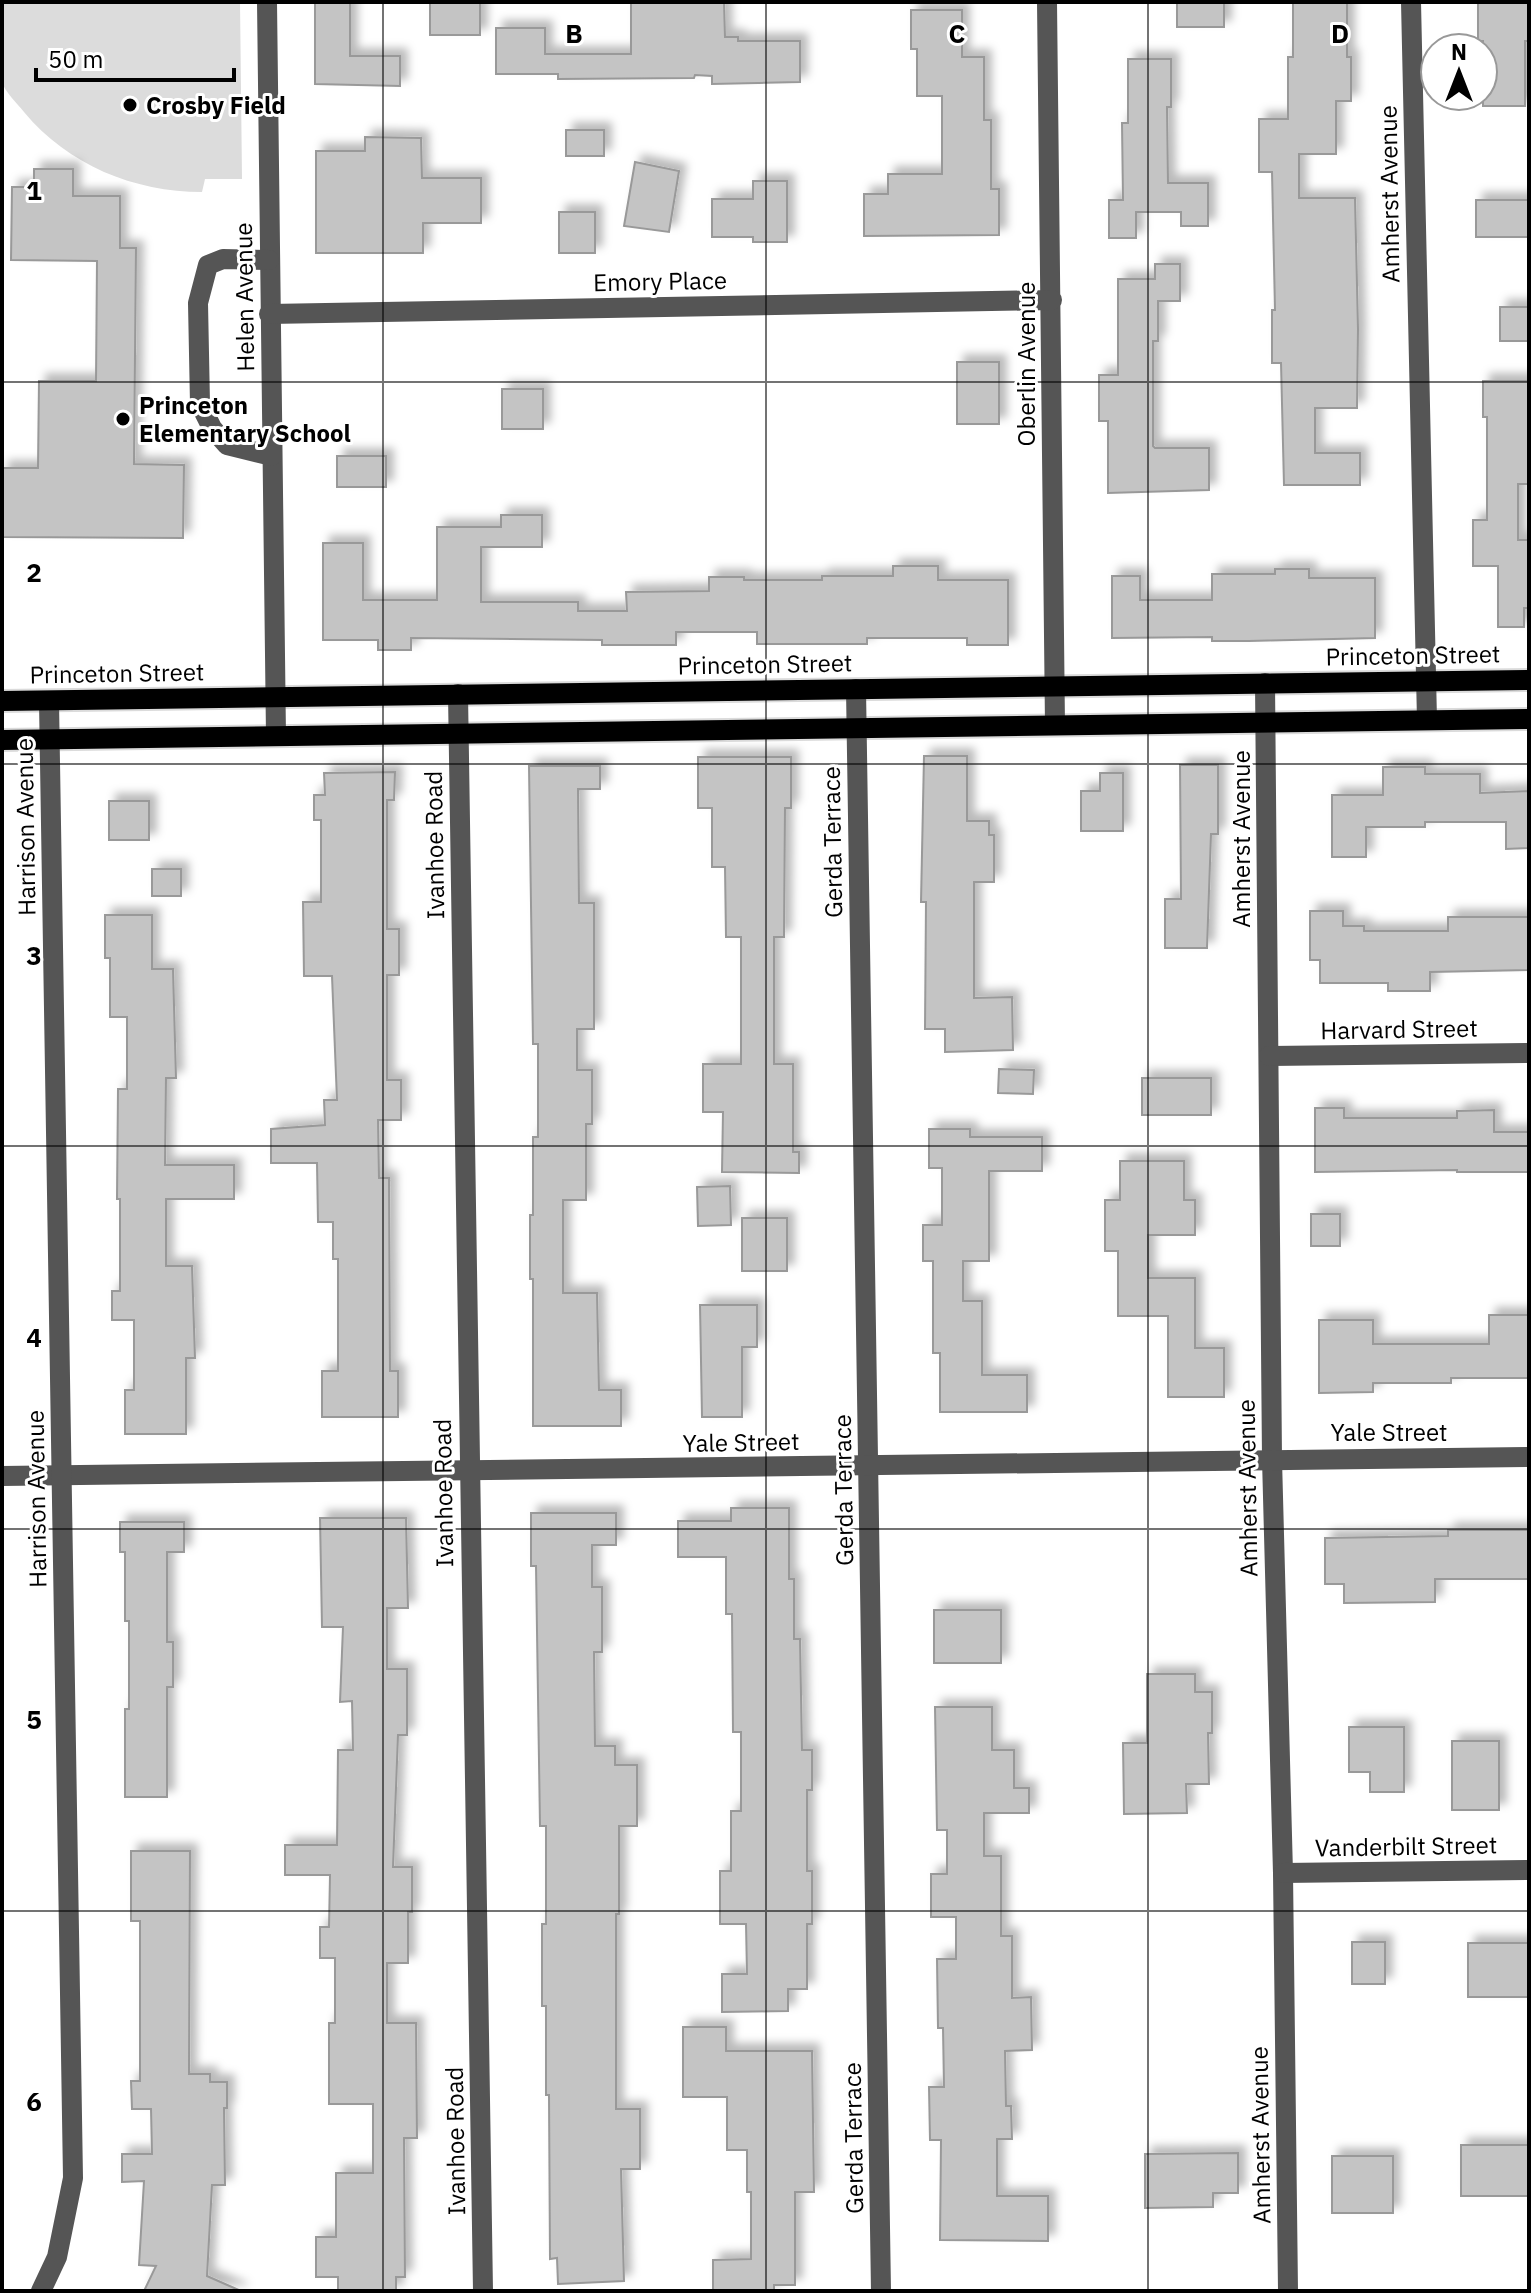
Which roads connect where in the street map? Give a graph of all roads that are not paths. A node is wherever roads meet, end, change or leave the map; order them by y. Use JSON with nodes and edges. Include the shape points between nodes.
{"nodes":[{"id":1,"x":267,"y":2,"type":"edge"},
{"id":2,"x":1047,"y":2,"type":"edge"},
{"id":3,"x":1411,"y":2,"type":"edge"},
{"id":4,"x":269,"y":260,"type":"junction"},
{"id":5,"x":1052,"y":300,"type":"junction"},
{"id":6,"x":269,"y":314,"type":"junction"},
{"id":7,"x":272,"y":456,"type":"junction"},
{"id":8,"x":1529,"y":680,"type":"edge"},
{"id":9,"x":1426,"y":681,"type":"junction"},
{"id":10,"x":1265,"y":683,"type":"junction"},
{"id":11,"x":1055,"y":686,"type":"junction"},
{"id":12,"x":856,"y":689,"type":"junction"},
{"id":13,"x":458,"y":694,"type":"junction"},
{"id":14,"x":276,"y":697,"type":"junction"},
{"id":15,"x":2,"y":701,"type":"edge"},
{"id":16,"x":49,"y":701,"type":"junction"},
{"id":17,"x":1529,"y":719,"type":"edge"},
{"id":18,"x":1427,"y":720,"type":"junction"},
{"id":19,"x":1266,"y":722,"type":"junction"},
{"id":20,"x":1055,"y":725,"type":"junction"},
{"id":21,"x":856,"y":728,"type":"junction"},
{"id":22,"x":458,"y":733,"type":"junction"},
{"id":23,"x":276,"y":736,"type":"junction"},
{"id":24,"x":50,"y":739,"type":"junction"},
{"id":25,"x":2,"y":740,"type":"edge"},
{"id":26,"x":1529,"y":1053,"type":"edge"},
{"id":27,"x":1269,"y":1056,"type":"junction"},
{"id":28,"x":1529,"y":1457,"type":"edge"},
{"id":29,"x":1272,"y":1459,"type":"junction"},
{"id":30,"x":869,"y":1467,"type":"junction"},
{"id":31,"x":469,"y":1471,"type":"junction"},
{"id":32,"x":62,"y":1475,"type":"junction"},
{"id":33,"x":2,"y":1476,"type":"edge"},
{"id":34,"x":1529,"y":1870,"type":"edge"},
{"id":35,"x":1283,"y":1873,"type":"junction"},
{"id":36,"x":41,"y":2291,"type":"edge"},
{"id":37,"x":483,"y":2291,"type":"edge"},
{"id":38,"x":881,"y":2291,"type":"edge"},
{"id":39,"x":1288,"y":2291,"type":"edge"}],
"edges":[{"from":1,"to":4,"type":"street","name":"Helen Avenue"},
{"from":2,"to":5,"type":"street","name":"Oberlin Avenue"},
{"from":3,"to":9,"type":"street","name":"Amherst Avenue"},
{"from":4,"to":6,"type":"street","name":"Helen Avenue"},
{"from":4,"to":7,"type":"street","via":[[223,259],[208,265],[200,287],[200,404],[227,445]]},
{"from":5,"to":6,"type":"street","name":"Emory Place"},
{"from":5,"to":11,"type":"street","name":"Oberlin Avenue"},
{"from":6,"to":7,"type":"street","name":"Helen Avenue"},
{"from":7,"to":14,"type":"street","name":"Helen Avenue"},
{"from":8,"to":9,"type":"main road","name":"Princeton Street"},
{"from":9,"to":10,"type":"main road","name":"Princeton Street"},
{"from":9,"to":18,"type":"street","name":"Amherst Avenue"},
{"from":10,"to":11,"type":"main road","name":"Princeton Street"},
{"from":10,"to":19,"type":"street","name":"Amherst Avenue"},
{"from":11,"to":12,"type":"main road","name":"Princeton Street"},
{"from":11,"to":20,"type":"street","name":"Oberlin Avenue"},
{"from":12,"to":13,"type":"main road","name":"Princeton Street"},
{"from":12,"to":21,"type":"street","name":"Gerda Terrace"},
{"from":13,"to":14,"type":"main road","name":"Princeton Street"},
{"from":13,"to":22,"type":"street","name":"Ivanhoe Road"},
{"from":14,"to":16,"type":"main road","name":"Princeton Street"},
{"from":14,"to":23,"type":"street","name":"Helen Avenue"},
{"from":15,"to":16,"type":"main road","name":"Princeton Street"},
{"from":16,"to":24,"type":"street","name":"Harrison Avenue"},
{"from":17,"to":18,"type":"main road"},
{"from":18,"to":19,"type":"main road"},
{"from":19,"to":20,"type":"main road"},
{"from":19,"to":27,"type":"street","name":"Amherst Avenue"},
{"from":20,"to":21,"type":"main road"},
{"from":21,"to":22,"type":"main road"},
{"from":21,"to":30,"type":"street","name":"Gerda Terrace"},
{"from":22,"to":23,"type":"main road"},
{"from":22,"to":31,"type":"street","name":"Ivanhoe Road"},
{"from":23,"to":24,"type":"main road"},
{"from":24,"to":25,"type":"main road"},
{"from":24,"to":32,"type":"street","name":"Harrison Avenue"},
{"from":26,"to":27,"type":"street","name":"Harvard Street"},
{"from":27,"to":29,"type":"street","name":"Amherst Avenue"},
{"from":28,"to":29,"type":"street","name":"Yale Street"},
{"from":29,"to":30,"type":"street","name":"Yale Street"},
{"from":29,"to":35,"type":"street","name":"Amherst Avenue"},
{"from":30,"to":31,"type":"street","name":"Yale Street"},
{"from":30,"to":38,"type":"street","name":"Gerda Terrace"},
{"from":31,"to":32,"type":"street","name":"Yale Street"},
{"from":31,"to":37,"type":"street","name":"Ivanhoe Road"},
{"from":32,"to":33,"type":"street","name":"Yale Street"},
{"from":32,"to":36,"type":"street","name":"Harrison Avenue","via":[[73,2178],[57,2257]]},
{"from":34,"to":35,"type":"street","name":"Vanderbilt Street"},
{"from":35,"to":39,"type":"street","name":"Amherst Avenue"}]}
